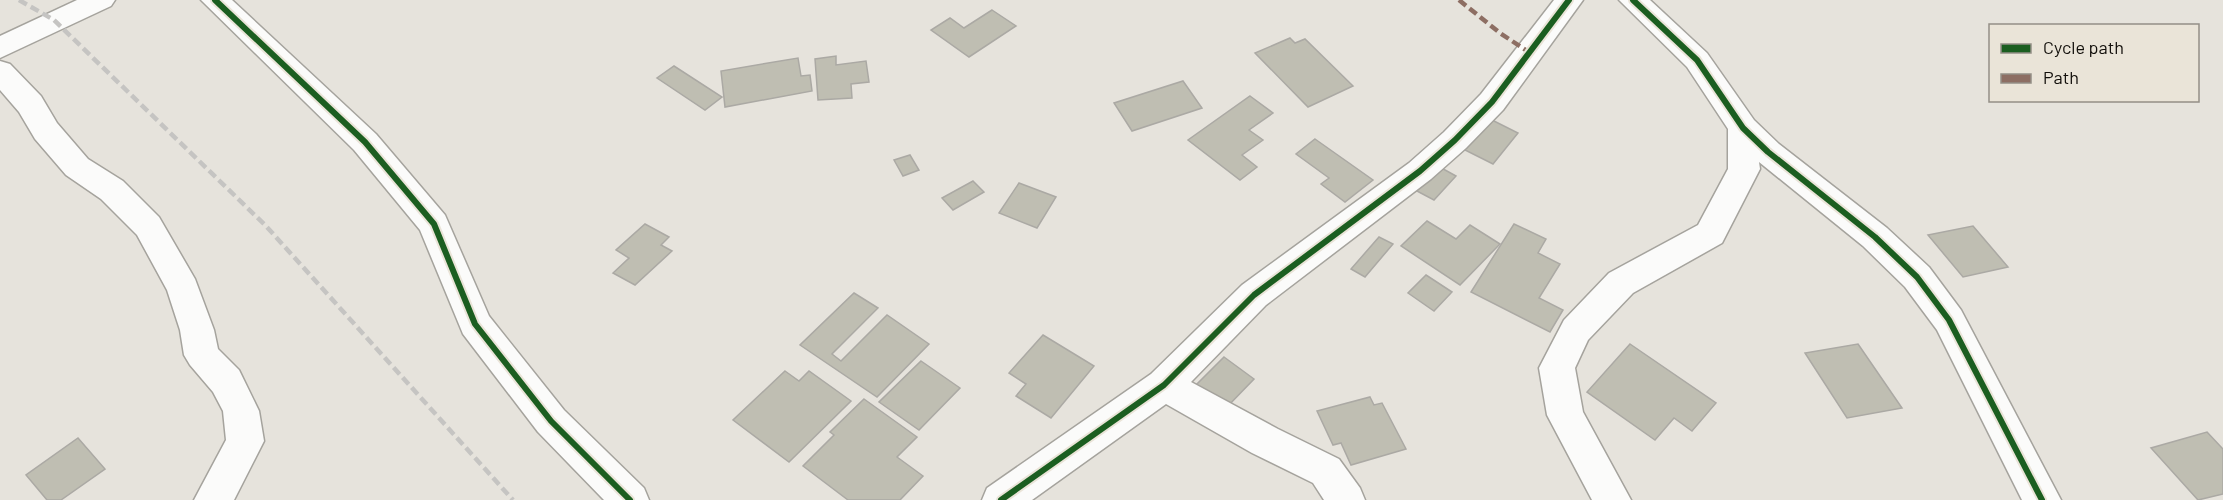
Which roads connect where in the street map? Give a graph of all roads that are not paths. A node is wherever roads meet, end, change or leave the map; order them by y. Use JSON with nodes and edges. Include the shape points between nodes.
{"nodes":[{"id":1,"x":101,"y":0,"type":"edge"},
{"id":2,"x":215,"y":0,"type":"edge"},
{"id":3,"x":1569,"y":0,"type":"edge"},
{"id":4,"x":1632,"y":0,"type":"edge"},
{"id":5,"x":2,"y":57,"type":"edge"},
{"id":6,"x":1743,"y":128,"type":"junction"},
{"id":7,"x":1164,"y":385,"type":"junction"},
{"id":8,"x":213,"y":500,"type":"edge"},
{"id":9,"x":630,"y":500,"type":"edge"},
{"id":10,"x":1001,"y":500,"type":"edge"},
{"id":11,"x":1346,"y":500,"type":"edge"},
{"id":12,"x":1612,"y":500,"type":"edge"},
{"id":13,"x":2042,"y":500,"type":"edge"}],
"edges":[{"from":1,"to":5,"type":"street"},
{"from":2,"to":9,"type":"street","via":[[366,142],[434,224],[475,324],[551,421]]},
{"from":3,"to":7,"type":"street","via":[[1492,102],[1455,140],[1420,171],[1254,295]]},
{"from":4,"to":6,"type":"street","via":[[1697,60]]},
{"from":5,"to":8,"type":"street","via":[[46,131],[77,167],[112,190],[147,226],[183,289],[202,355],[226,381],[241,411],[245,441]]},
{"from":6,"to":12,"type":"street","via":[[1744,169],[1710,234],[1621,283],[1576,330],[1557,368],[1564,415]]},
{"from":6,"to":13,"type":"street","via":[[1875,237],[1917,277],[1949,320]]},
{"from":7,"to":10,"type":"street"},
{"from":7,"to":11,"type":"street","via":[[1326,471]]}]}
